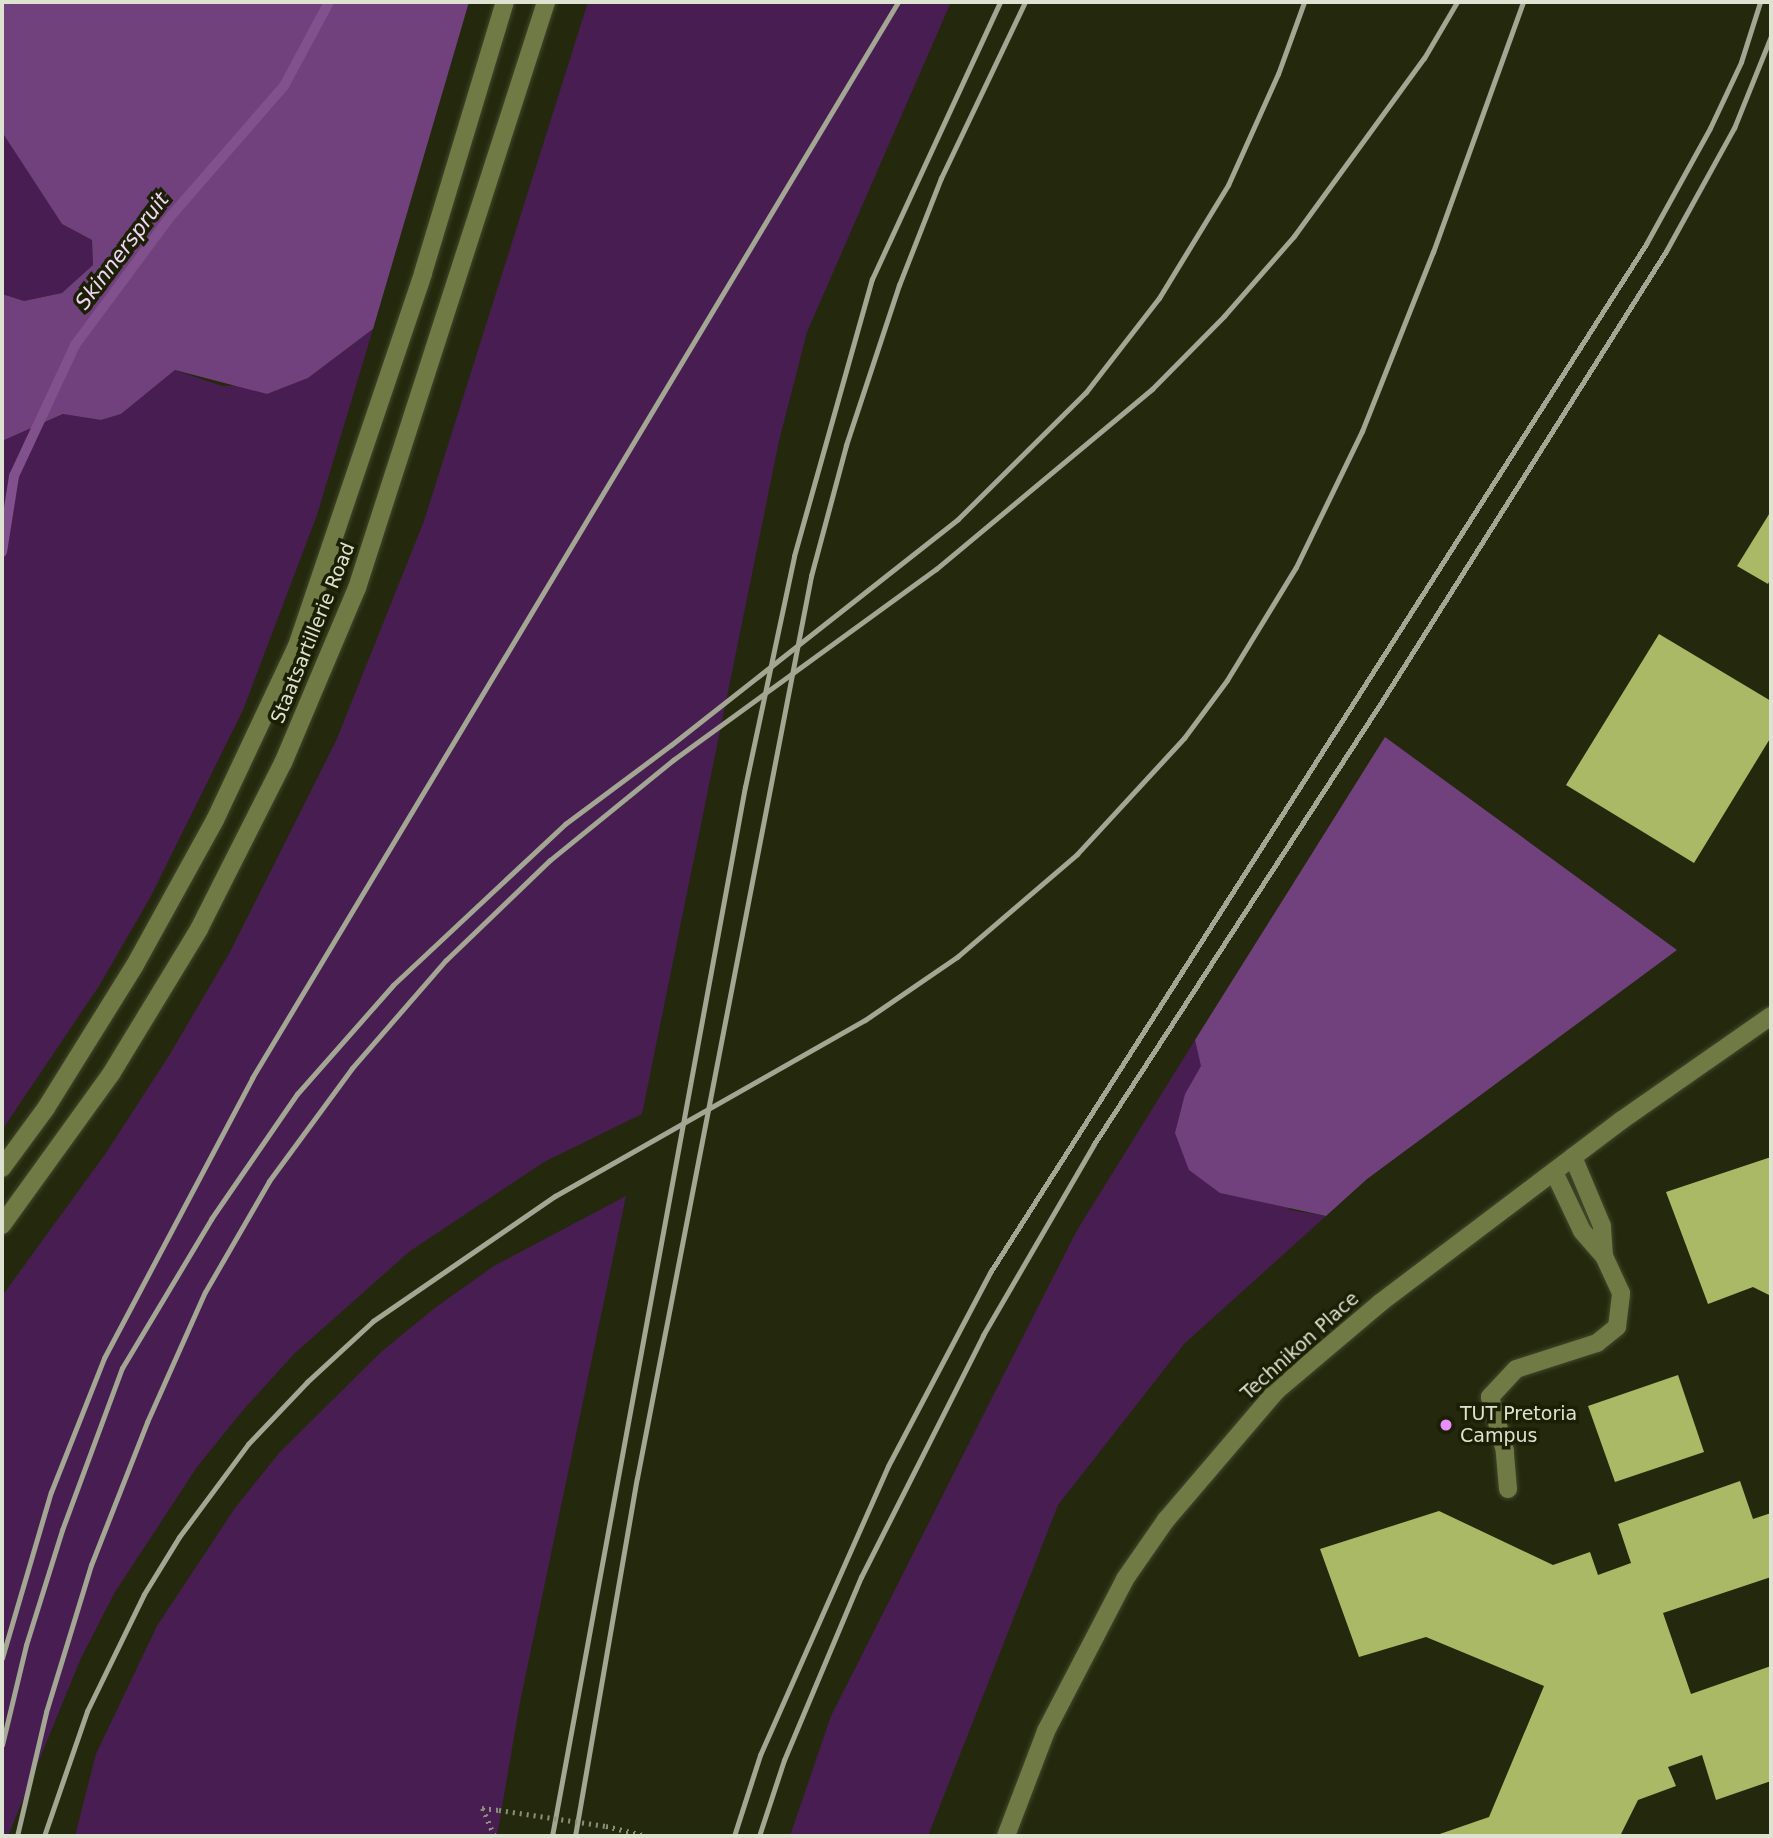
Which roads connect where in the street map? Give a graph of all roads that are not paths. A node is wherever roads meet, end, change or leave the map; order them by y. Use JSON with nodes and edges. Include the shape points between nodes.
{"nodes":[{"id":1,"x":505,"y":2,"type":"edge"},
{"id":2,"x":546,"y":2,"type":"edge"},
{"id":3,"x":1771,"y":1016,"type":"edge"},
{"id":4,"x":1573,"y":1157,"type":"junction"},
{"id":5,"x":2,"y":1168,"type":"edge"},
{"id":6,"x":1554,"y":1172,"type":"junction"},
{"id":7,"x":2,"y":1225,"type":"edge"},
{"id":8,"x":1604,"y":1256,"type":"junction"},
{"id":9,"x":1508,"y":1489,"type":"dead end"},
{"id":10,"x":1006,"y":1836,"type":"edge"}],
"edges":[{"from":1,"to":5,"type":"street","name":"Staatsartillerie Road","via":[[423,273],[297,646],[215,820],[135,965],[46,1108]]},
{"from":2,"to":7,"type":"street","name":"Staatsartillerie Road","via":[[357,588],[283,763],[199,929],[124,1052]]},
{"from":3,"to":4,"type":"street","name":"Technikon Place"},
{"from":4,"to":6,"type":"street","name":"Technikon Place"},
{"from":4,"to":8,"type":"street","via":[[1602,1226]]},
{"from":6,"to":8,"type":"street","via":[[1582,1231]]},
{"from":6,"to":10,"type":"street","name":"Technikon Place","via":[[1380,1303],[1276,1391],[1222,1451],[1166,1520],[1092,1637],[1046,1731]]},
{"from":8,"to":9,"type":"street","via":[[1621,1293],[1617,1326],[1598,1343],[1517,1369],[1490,1397],[1505,1451]]}]}
